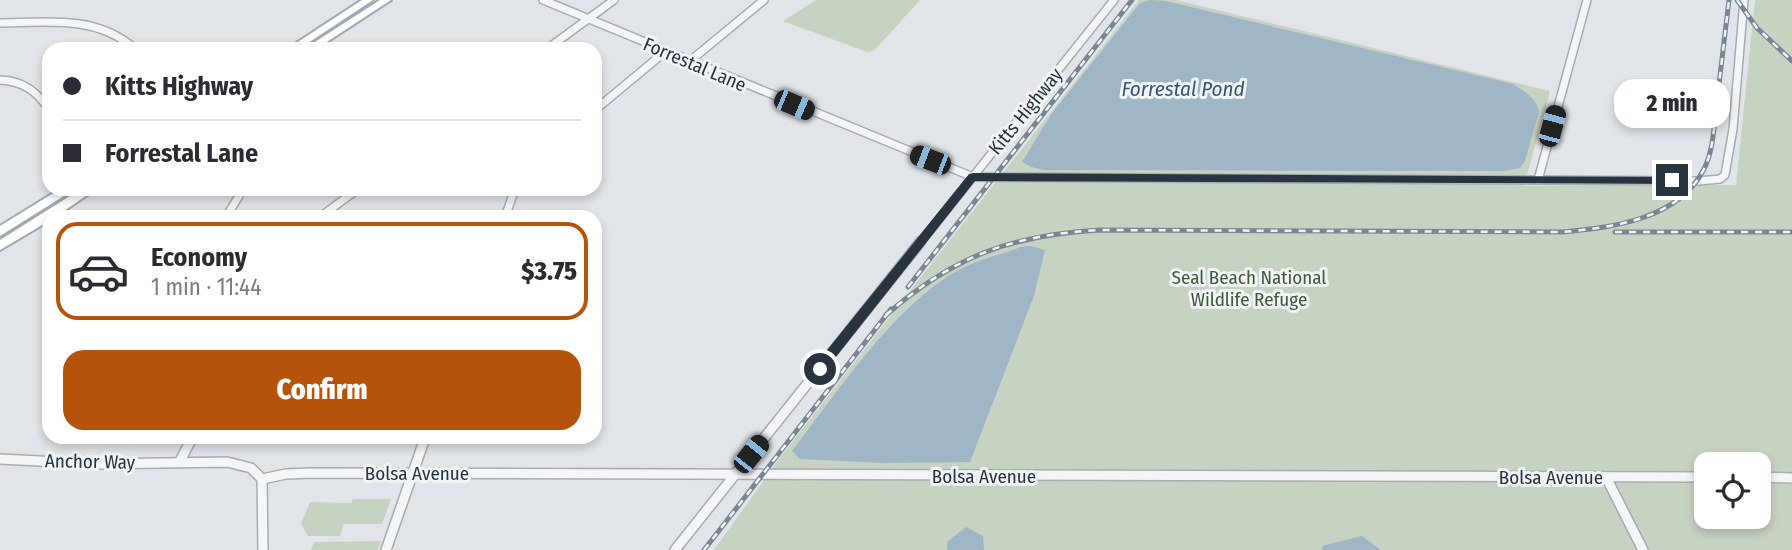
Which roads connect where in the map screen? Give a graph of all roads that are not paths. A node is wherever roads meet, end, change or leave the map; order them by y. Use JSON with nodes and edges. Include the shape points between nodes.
{"nodes":[{"id":1,"x":368,"y":0,"type":"edge"},
{"id":2,"x":386,"y":0,"type":"edge"},
{"id":3,"x":543,"y":0,"type":"edge"},
{"id":4,"x":614,"y":0,"type":"edge"},
{"id":5,"x":764,"y":0,"type":"edge"},
{"id":6,"x":1114,"y":0,"type":"edge"},
{"id":7,"x":1587,"y":0,"type":"edge"},
{"id":8,"x":1744,"y":0,"type":"edge"},
{"id":9,"x":587,"y":19,"type":"junction"},
{"id":10,"x":0,"y":23,"type":"edge"},
{"id":11,"x":129,"y":42,"type":"edge"},
{"id":12,"x":303,"y":42,"type":"edge"},
{"id":13,"x":320,"y":42,"type":"edge"},
{"id":14,"x":556,"y":42,"type":"edge"},
{"id":15,"x":666,"y":51,"type":"junction"},
{"id":16,"x":690,"y":61,"type":"junction"},
{"id":17,"x":0,"y":80,"type":"edge"},
{"id":18,"x":42,"y":101,"type":"edge"},
{"id":19,"x":602,"y":104,"type":"edge"},
{"id":20,"x":973,"y":177,"type":"junction"},
{"id":21,"x":1538,"y":180,"type":"junction"},
{"id":22,"x":58,"y":196,"type":"edge"},
{"id":23,"x":79,"y":196,"type":"edge"},
{"id":24,"x":239,"y":196,"type":"dead end"},
{"id":25,"x":348,"y":196,"type":"edge"},
{"id":26,"x":57,"y":210,"type":"edge"},
{"id":27,"x":230,"y":210,"type":"edge"},
{"id":28,"x":330,"y":210,"type":"edge"},
{"id":29,"x":42,"y":219,"type":"edge"},
{"id":30,"x":0,"y":232,"type":"edge"},
{"id":31,"x":0,"y":246,"type":"edge"},
{"id":32,"x":189,"y":444,"type":"edge"},
{"id":33,"x":423,"y":444,"type":"edge"},
{"id":34,"x":0,"y":459,"type":"edge"},
{"id":35,"x":180,"y":461,"type":"junction"},
{"id":36,"x":412,"y":473,"type":"junction"},
{"id":37,"x":734,"y":475,"type":"junction"},
{"id":38,"x":1606,"y":477,"type":"junction"},
{"id":39,"x":1694,"y":477,"type":"edge"},
{"id":40,"x":1771,"y":477,"type":"edge"},
{"id":41,"x":1792,"y":478,"type":"edge"},
{"id":42,"x":261,"y":479,"type":"junction"},
{"id":43,"x":263,"y":550,"type":"edge"},
{"id":44,"x":386,"y":550,"type":"edge"},
{"id":45,"x":675,"y":550,"type":"edge"},
{"id":46,"x":1643,"y":550,"type":"edge"}],
"edges":[{"from":1,"to":12,"type":"main road"},
{"from":2,"to":13,"type":"main road"},
{"from":3,"to":9,"type":"street","name":"Forrestal Lane"},
{"from":4,"to":9,"type":"street"},
{"from":5,"to":16,"type":"street"},
{"from":6,"to":20,"type":"street","name":"Kitts Highway"},
{"from":7,"to":21,"type":"street"},
{"from":8,"to":21,"type":"street","name":"Forrestal Lane","via":[[1725,176]]},
{"from":9,"to":14,"type":"street"},
{"from":9,"to":15,"type":"street","name":"Forrestal Lane"},
{"from":10,"to":11,"type":"street","via":[[85,25],[111,31]]},
{"from":15,"to":16,"type":"street","name":"Forrestal Lane"},
{"from":15,"to":19,"type":"street"},
{"from":16,"to":20,"type":"street","name":"Forrestal Lane"},
{"from":17,"to":18,"type":"street","via":[[30,86]]},
{"from":20,"to":21,"type":"street","name":"Forrestal Lane"},
{"from":20,"to":37,"type":"street","name":"Kitts Highway"},
{"from":22,"to":30,"type":"main road"},
{"from":23,"to":26,"type":"main road"},
{"from":24,"to":27,"type":"street"},
{"from":25,"to":28,"type":"street"},
{"from":29,"to":31,"type":"main road"},
{"from":32,"to":35,"type":"street"},
{"from":33,"to":36,"type":"street"},
{"from":34,"to":35,"type":"street","name":"Anchor Way","via":[[98,464]]},
{"from":35,"to":42,"type":"street","name":"Anchor Way","via":[[227,462],[251,468]]},
{"from":36,"to":37,"type":"street","name":"Bolsa Avenue"},
{"from":36,"to":42,"type":"street","name":"Bolsa Avenue","via":[[286,474]]},
{"from":36,"to":44,"type":"street"},
{"from":37,"to":38,"type":"street","name":"Bolsa Avenue"},
{"from":37,"to":45,"type":"street","name":"Kitts Highway"},
{"from":38,"to":39,"type":"street","name":"Bolsa Avenue"},
{"from":38,"to":46,"type":"street"},
{"from":40,"to":41,"type":"street"},
{"from":42,"to":43,"type":"street"}]}
